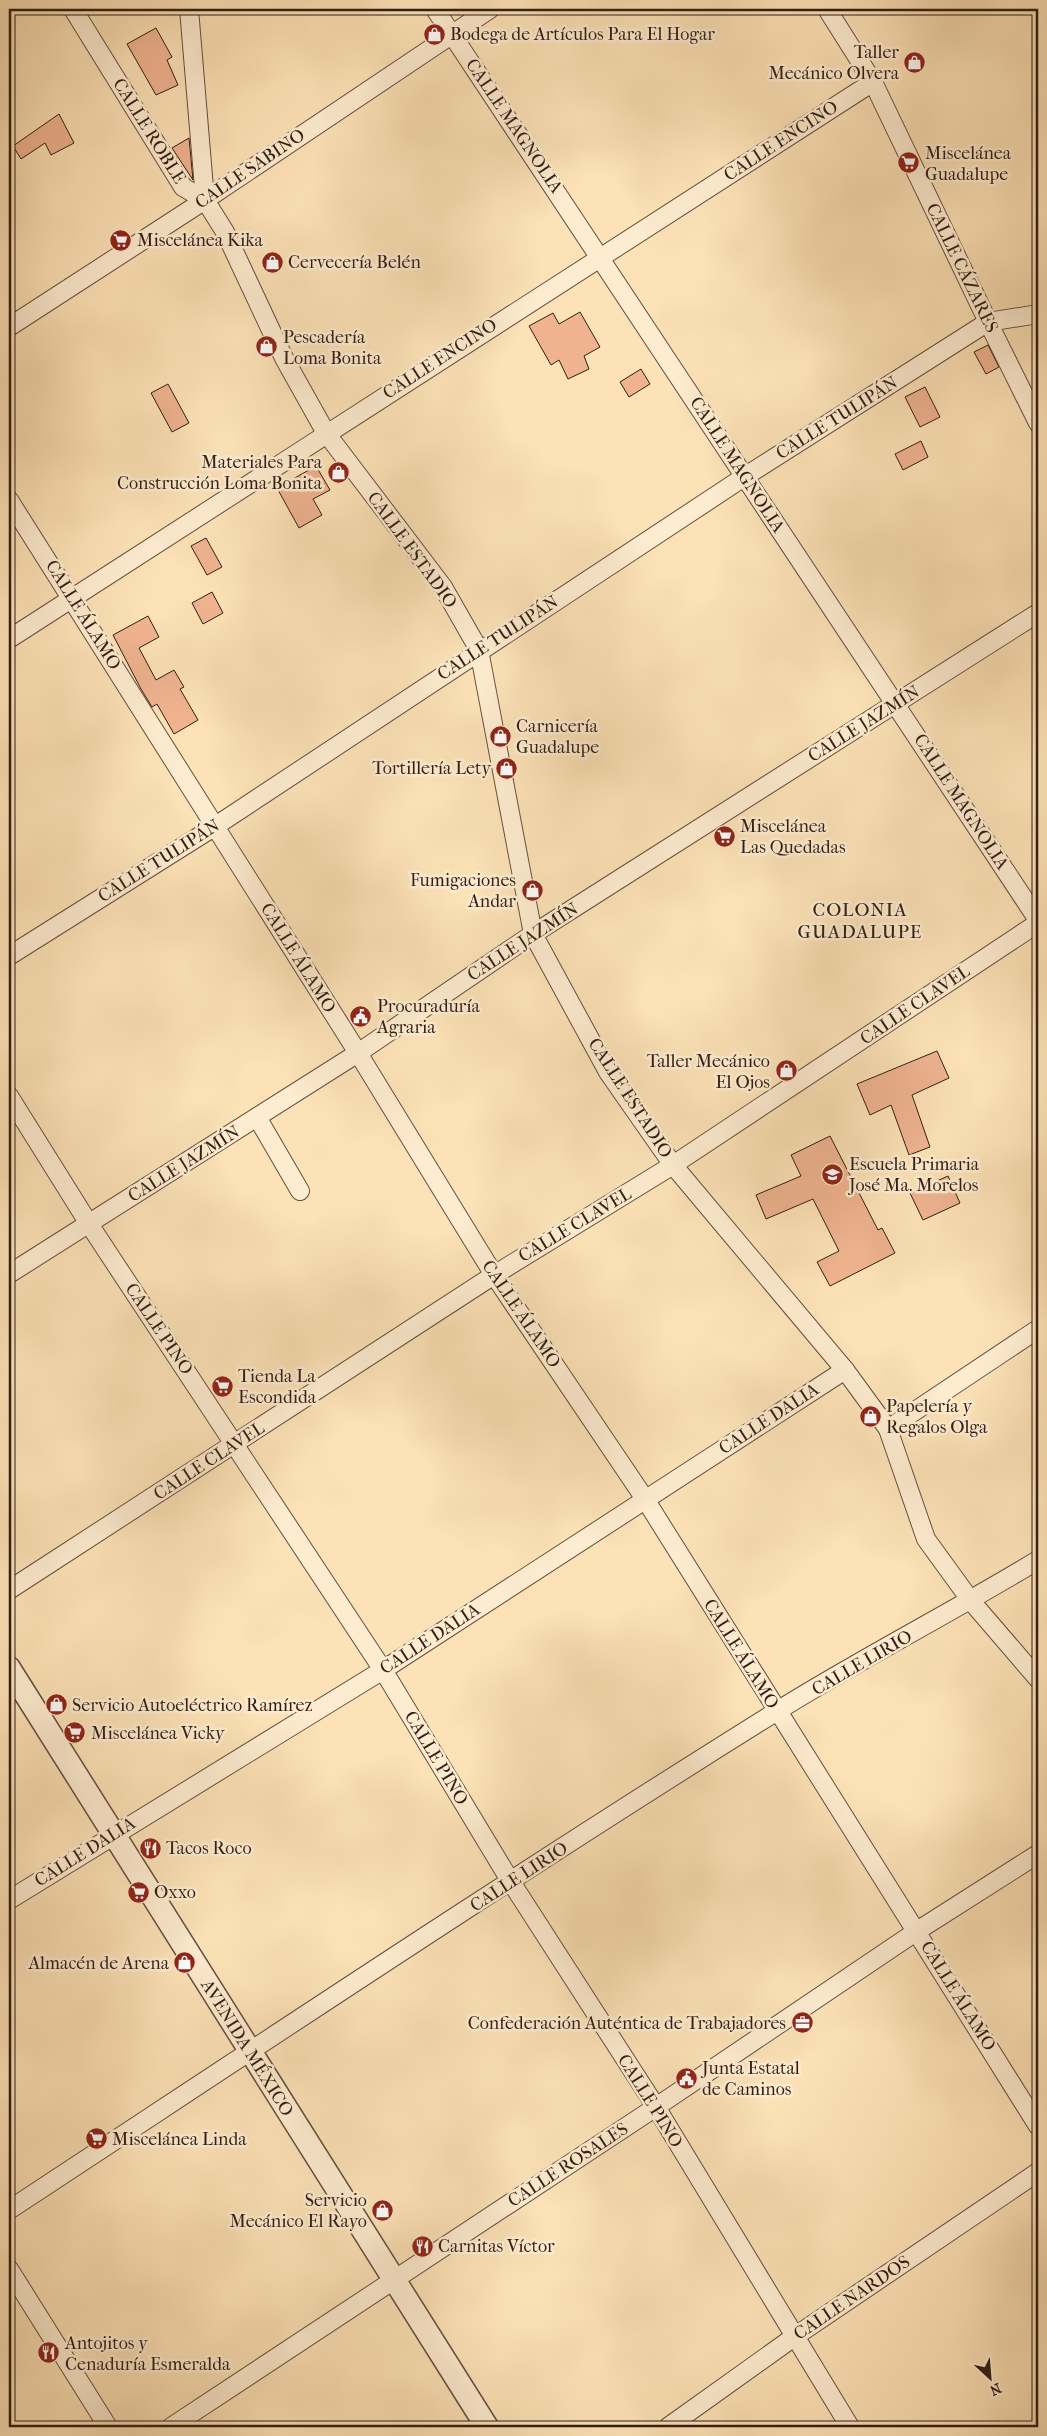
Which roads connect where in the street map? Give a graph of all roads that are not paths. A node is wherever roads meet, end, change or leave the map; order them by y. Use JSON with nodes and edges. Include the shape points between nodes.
{"nodes":[{"id":1,"x":73,"y":9,"type":"edge"},
{"id":2,"x":189,"y":9,"type":"edge"},
{"id":3,"x":435,"y":9,"type":"edge"},
{"id":4,"x":490,"y":9,"type":"edge"},
{"id":5,"x":827,"y":9,"type":"edge"},
{"id":6,"x":452,"y":33,"type":"junction"},
{"id":7,"x":873,"y":82,"type":"junction"},
{"id":8,"x":205,"y":200,"type":"junction"},
{"id":9,"x":601,"y":256,"type":"junction"},
{"id":10,"x":1038,"y":314,"type":"edge"},
{"id":11,"x":988,"y":322,"type":"junction"},
{"id":12,"x":9,"y":327,"type":"edge"},
{"id":13,"x":1038,"y":423,"type":"edge"},
{"id":14,"x":326,"y":433,"type":"junction"},
{"id":15,"x":744,"y":477,"type":"junction"},
{"id":16,"x":9,"y":500,"type":"edge"},
{"id":17,"x":72,"y":598,"type":"junction"},
{"id":18,"x":1038,"y":613,"type":"edge"},
{"id":19,"x":9,"y":639,"type":"edge"},
{"id":20,"x":479,"y":650,"type":"junction"},
{"id":21,"x":896,"y":704,"type":"junction"},
{"id":22,"x":214,"y":827,"type":"junction"},
{"id":23,"x":1038,"y":922,"type":"edge"},
{"id":24,"x":533,"y":934,"type":"junction"},
{"id":25,"x":9,"y":956,"type":"edge"},
{"id":26,"x":358,"y":1053,"type":"junction"},
{"id":27,"x":9,"y":1096,"type":"edge"},
{"id":28,"x":257,"y":1117,"type":"junction"},
{"id":29,"x":673,"y":1165,"type":"junction"},
{"id":30,"x":300,"y":1191,"type":"dead end"},
{"id":31,"x":89,"y":1224,"type":"junction"},
{"id":32,"x":9,"y":1274,"type":"edge"},
{"id":33,"x":494,"y":1275,"type":"junction"},
{"id":34,"x":1038,"y":1329,"type":"edge"},
{"id":35,"x":844,"y":1370,"type":"junction"},
{"id":36,"x":888,"y":1429,"type":"junction"},
{"id":37,"x":236,"y":1444,"type":"junction"},
{"id":38,"x":645,"y":1500,"type":"junction"},
{"id":39,"x":1038,"y":1560,"type":"edge"},
{"id":40,"x":9,"y":1590,"type":"edge"},
{"id":41,"x":971,"y":1601,"type":"junction"},
{"id":42,"x":9,"y":1668,"type":"edge"},
{"id":43,"x":383,"y":1670,"type":"junction"},
{"id":44,"x":1038,"y":1678,"type":"edge"},
{"id":45,"x":776,"y":1712,"type":"junction"},
{"id":46,"x":113,"y":1835,"type":"junction"},
{"id":47,"x":1038,"y":1854,"type":"edge"},
{"id":48,"x":511,"y":1882,"type":"junction"},
{"id":49,"x":9,"y":1900,"type":"edge"},
{"id":50,"x":917,"y":1931,"type":"junction"},
{"id":51,"x":249,"y":2052,"type":"junction"},
{"id":52,"x":656,"y":2107,"type":"junction"},
{"id":53,"x":1038,"y":2126,"type":"edge"},
{"id":54,"x":1038,"y":2172,"type":"edge"},
{"id":55,"x":9,"y":2210,"type":"edge"},
{"id":56,"x":9,"y":2269,"type":"edge"},
{"id":57,"x":394,"y":2280,"type":"junction"},
{"id":58,"x":794,"y":2337,"type":"junction"},
{"id":59,"x":108,"y":2427,"type":"edge"},
{"id":60,"x":172,"y":2427,"type":"edge"},
{"id":61,"x":487,"y":2427,"type":"edge"},
{"id":62,"x":668,"y":2427,"type":"edge"},
{"id":63,"x":850,"y":2427,"type":"edge"}],
"edges":[{"from":1,"to":8,"type":"street","name":"CALLE ROBLE","via":[[183,187]]},
{"from":2,"to":8,"type":"street"},
{"from":3,"to":6,"type":"street","name":"CALLE MAGNOLIA"},
{"from":4,"to":6,"type":"street","name":"CALLE SABINO"},
{"from":5,"to":7,"type":"street","name":"CALLE CÁZARES"},
{"from":6,"to":8,"type":"street","name":"CALLE SABINO"},
{"from":6,"to":9,"type":"street","name":"CALLE MAGNOLIA"},
{"from":7,"to":9,"type":"street","name":"CALLE ENCINO"},
{"from":7,"to":11,"type":"street","name":"CALLE CÁZARES"},
{"from":8,"to":12,"type":"street","name":"CALLE SABINO"},
{"from":8,"to":14,"type":"street","name":"CALLE ROBLE","via":[[225,232],[284,358]]},
{"from":9,"to":14,"type":"street","name":"CALLE ENCINO"},
{"from":9,"to":15,"type":"street","name":"CALLE MAGNOLIA"},
{"from":10,"to":11,"type":"street"},
{"from":11,"to":13,"type":"street","name":"CALLE CÁZARES"},
{"from":11,"to":15,"type":"street","name":"CALLE TULIPÁN"},
{"from":14,"to":17,"type":"street","name":"CALLE ENCINO"},
{"from":14,"to":20,"type":"street","name":"CALLE ESTADIO","via":[[443,587]]},
{"from":15,"to":20,"type":"street","name":"CALLE TULIPÁN"},
{"from":15,"to":21,"type":"street","name":"CALLE MAGNOLIA"},
{"from":16,"to":17,"type":"street","name":"CALLE ÁLAMO"},
{"from":17,"to":19,"type":"street","name":"CALLE ENCINO"},
{"from":17,"to":22,"type":"street","name":"CALLE ÁLAMO"},
{"from":18,"to":21,"type":"street","name":"CALLE JAZMÍN"},
{"from":20,"to":22,"type":"street","name":"CALLE TULIPÁN"},
{"from":20,"to":24,"type":"street","name":"CALLE ESTADIO"},
{"from":21,"to":23,"type":"street","name":"CALLE MAGNOLIA"},
{"from":21,"to":24,"type":"street","name":"CALLE JAZMÍN"},
{"from":22,"to":25,"type":"street","name":"CALLE TULIPÁN"},
{"from":22,"to":26,"type":"street","name":"CALLE ÁLAMO"},
{"from":23,"to":29,"type":"street","name":"CALLE CLAVEL"},
{"from":24,"to":26,"type":"street","name":"CALLE JAZMÍN"},
{"from":24,"to":29,"type":"street","name":"CALLE ESTADIO","via":[[608,1072]]},
{"from":26,"to":28,"type":"street","name":"CALLE JAZMÍN"},
{"from":26,"to":33,"type":"street","name":"CALLE ÁLAMO"},
{"from":27,"to":31,"type":"street","name":"CALLE PINO"},
{"from":28,"to":30,"type":"street"},
{"from":28,"to":31,"type":"street","name":"CALLE JAZMÍN"},
{"from":29,"to":33,"type":"street","name":"CALLE CLAVEL"},
{"from":29,"to":35,"type":"street","name":"CALLE ESTADIO"},
{"from":31,"to":32,"type":"street","name":"CALLE JAZMÍN"},
{"from":31,"to":37,"type":"street","name":"CALLE PINO"},
{"from":33,"to":37,"type":"street","name":"CALLE CLAVEL"},
{"from":33,"to":38,"type":"street","name":"CALLE ÁLAMO"},
{"from":34,"to":36,"type":"street"},
{"from":35,"to":36,"type":"street","name":"CALLE ESTADIO"},
{"from":35,"to":38,"type":"street","name":"CALLE DALIA"},
{"from":36,"to":41,"type":"street","name":"CALLE ESTADIO","via":[[926,1539]]},
{"from":37,"to":40,"type":"street","name":"CALLE CLAVEL"},
{"from":37,"to":43,"type":"street","name":"CALLE PINO"},
{"from":38,"to":43,"type":"street","name":"CALLE DALIA"},
{"from":38,"to":45,"type":"street","name":"CALLE ÁLAMO"},
{"from":39,"to":41,"type":"street","name":"CALLE LIRIO"},
{"from":41,"to":44,"type":"street","name":"CALLE ESTADIO"},
{"from":41,"to":45,"type":"street","name":"CALLE LIRIO"},
{"from":42,"to":46,"type":"street","name":"AVENIDA MÉXICO"},
{"from":43,"to":46,"type":"street","name":"CALLE DALIA"},
{"from":43,"to":48,"type":"street","name":"CALLE PINO"},
{"from":45,"to":48,"type":"street","name":"CALLE LIRIO"},
{"from":45,"to":50,"type":"street","name":"CALLE ÁLAMO"},
{"from":46,"to":49,"type":"street","name":"CALLE DALIA"},
{"from":46,"to":51,"type":"street","name":"AVENIDA MÉXICO"},
{"from":47,"to":50,"type":"street","name":"CALLE ROSALES"},
{"from":48,"to":51,"type":"street","name":"CALLE LIRIO"},
{"from":48,"to":52,"type":"street","name":"CALLE PINO"},
{"from":50,"to":52,"type":"street","name":"CALLE ROSALES"},
{"from":50,"to":53,"type":"street","name":"CALLE ÁLAMO"},
{"from":51,"to":55,"type":"street","name":"CALLE LIRIO"},
{"from":51,"to":57,"type":"street","name":"AVENIDA MÉXICO"},
{"from":52,"to":57,"type":"street","name":"CALLE ROSALES"},
{"from":52,"to":58,"type":"street","name":"CALLE PINO"},
{"from":54,"to":58,"type":"street","name":"CALLE NARDOS"},
{"from":56,"to":59,"type":"street"},
{"from":57,"to":60,"type":"street","name":"CALLE ROSALES"},
{"from":57,"to":61,"type":"street","name":"AVENIDA MÉXICO"},
{"from":58,"to":62,"type":"street","name":"CALLE NARDOS"},
{"from":58,"to":63,"type":"street","name":"CALLE PINO"}]}
